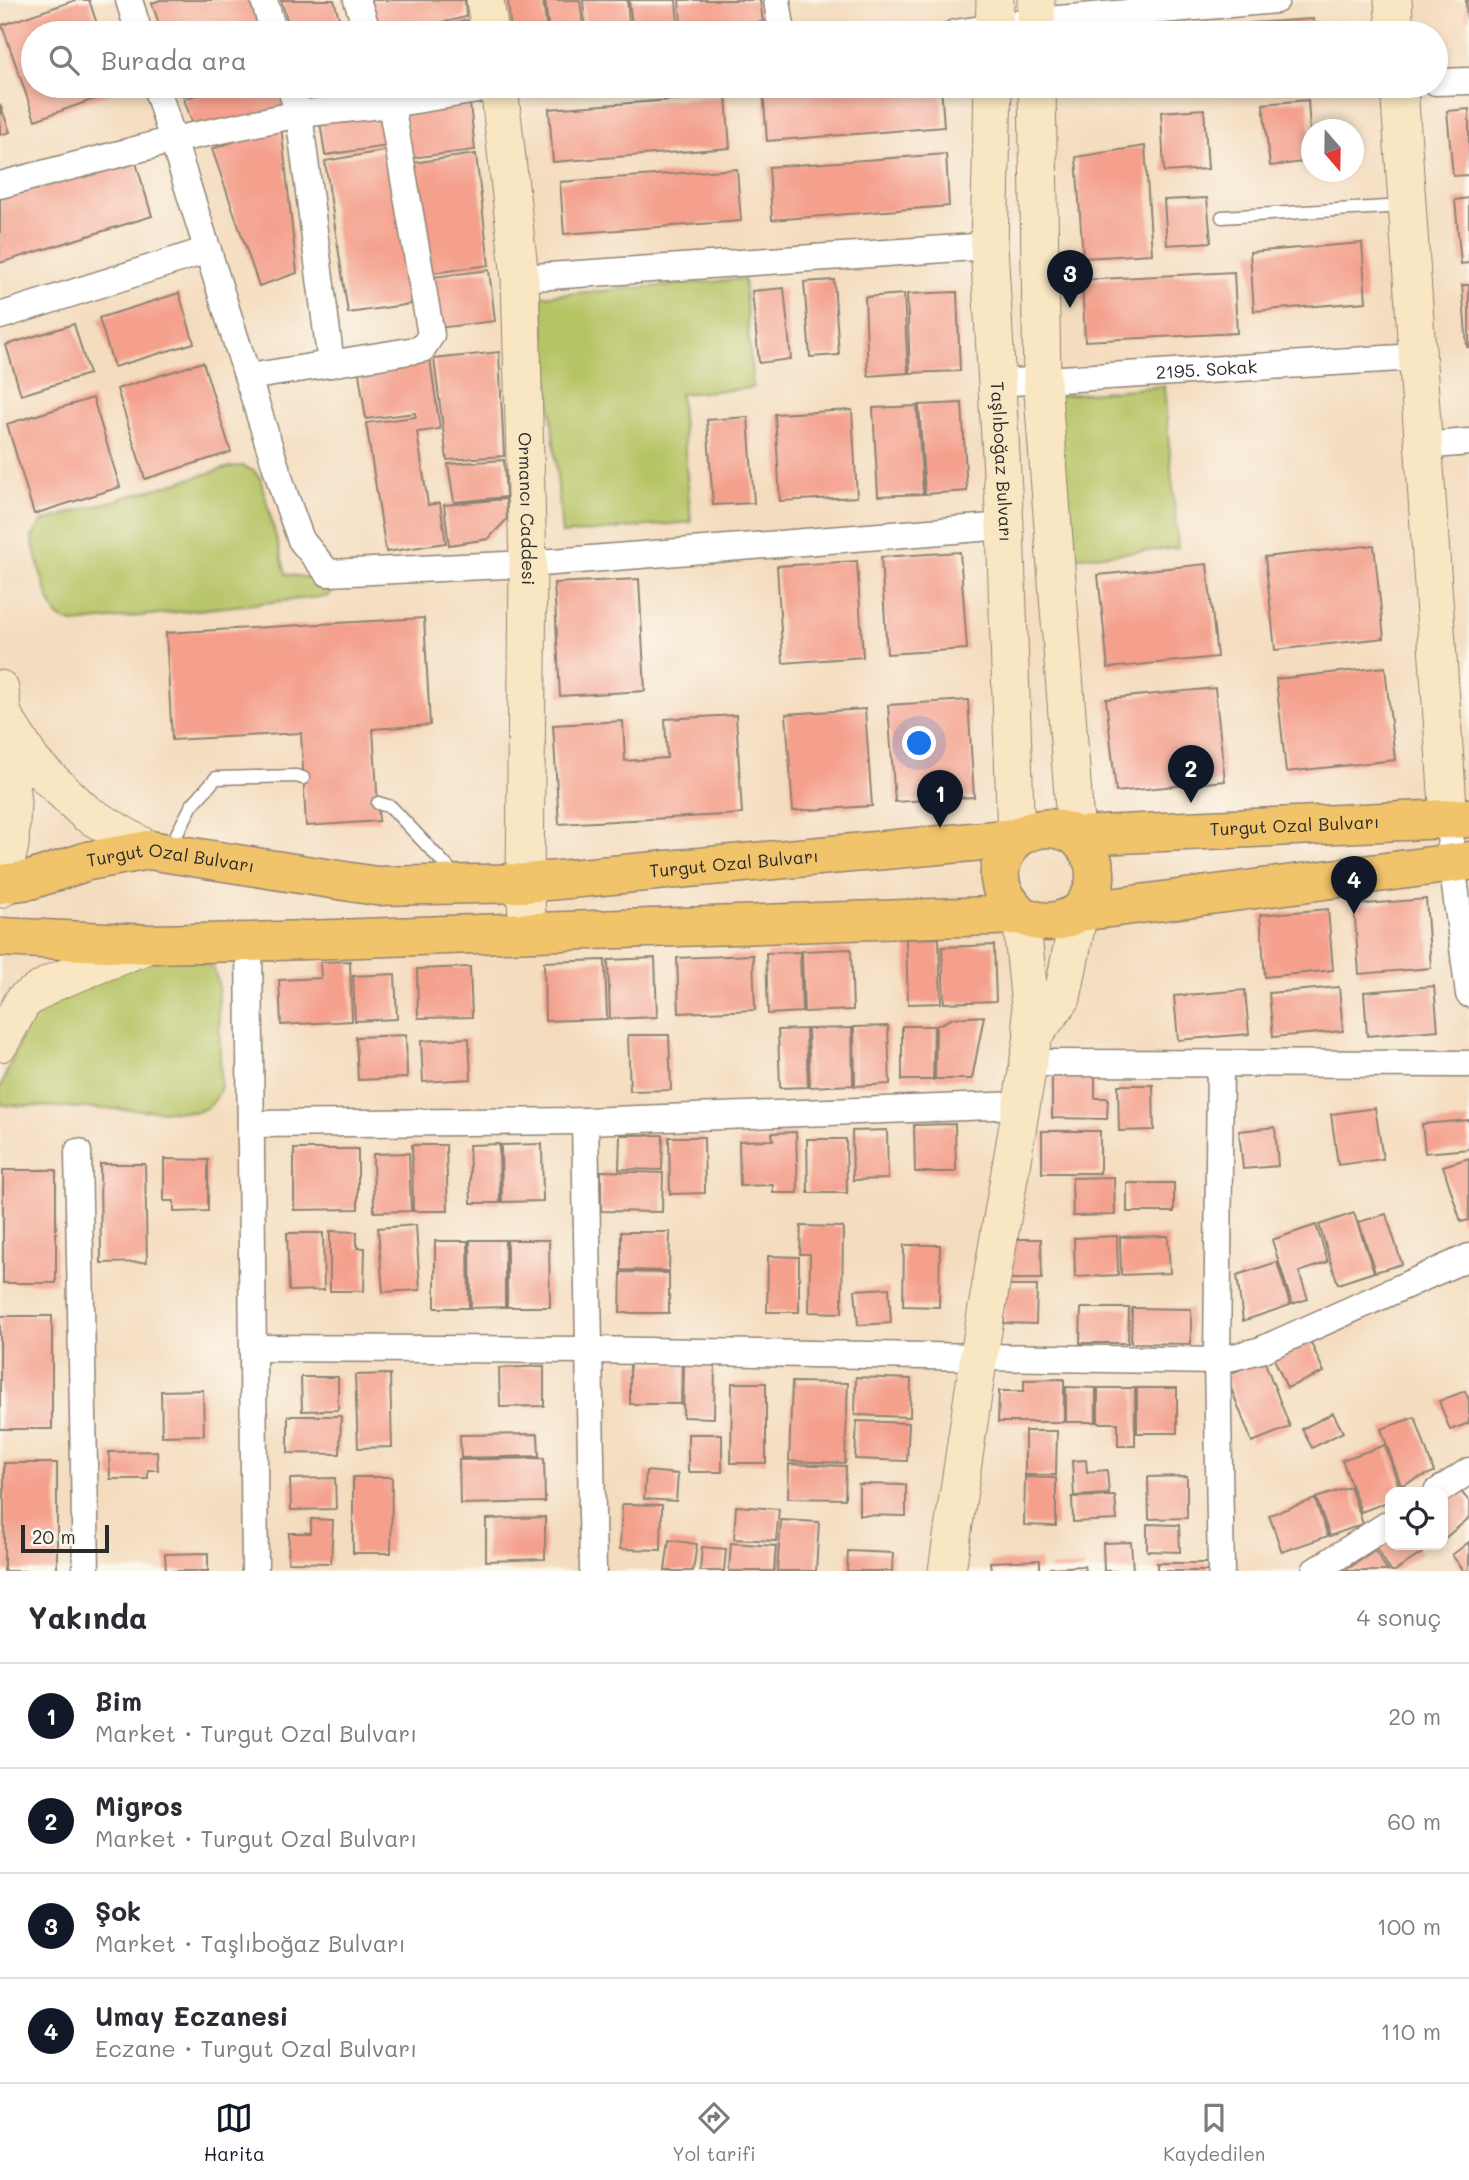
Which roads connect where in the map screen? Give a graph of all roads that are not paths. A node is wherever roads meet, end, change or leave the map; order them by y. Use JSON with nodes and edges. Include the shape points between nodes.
{"nodes":[{"id":1,"x":129,"y":0,"type":"edge"},
{"id":2,"x":264,"y":0,"type":"edge"},
{"id":3,"x":357,"y":0,"type":"edge"},
{"id":4,"x":485,"y":0,"type":"edge"},
{"id":5,"x":777,"y":0,"type":"edge"},
{"id":6,"x":1276,"y":0,"type":"edge"},
{"id":7,"x":1393,"y":0,"type":"edge"},
{"id":8,"x":1036,"y":18,"type":"edge"},
{"id":9,"x":135,"y":21,"type":"edge"},
{"id":10,"x":270,"y":21,"type":"edge"},
{"id":11,"x":364,"y":21,"type":"edge"},
{"id":12,"x":489,"y":21,"type":"edge"},
{"id":13,"x":780,"y":21,"type":"edge"},
{"id":14,"x":995,"y":21,"type":"edge"},
{"id":15,"x":1394,"y":21,"type":"edge"},
{"id":16,"x":1469,"y":81,"type":"edge"},
{"id":17,"x":1448,"y":82,"type":"edge"},
{"id":18,"x":160,"y":98,"type":"edge"},
{"id":19,"x":294,"y":98,"type":"edge"},
{"id":20,"x":374,"y":98,"type":"edge"},
{"id":21,"x":389,"y":98,"type":"edge"},
{"id":22,"x":501,"y":98,"type":"edge"},
{"id":23,"x":993,"y":98,"type":"edge"},
{"id":24,"x":1037,"y":98,"type":"edge"},
{"id":25,"x":1400,"y":98,"type":"edge"},
{"id":26,"x":299,"y":114,"type":"junction"},
{"id":27,"x":173,"y":140,"type":"junction"},
{"id":28,"x":0,"y":185,"type":"edge"},
{"id":29,"x":1407,"y":206,"type":"junction"},
{"id":30,"x":1222,"y":217,"type":"dead end"},
{"id":31,"x":989,"y":246,"type":"junction"},
{"id":32,"x":208,"y":250,"type":"junction"},
{"id":33,"x":520,"y":278,"type":"junction"},
{"id":34,"x":0,"y":316,"type":"edge"},
{"id":35,"x":1416,"y":357,"type":"junction"},
{"id":36,"x":331,"y":364,"type":"junction"},
{"id":37,"x":249,"y":377,"type":"junction"},
{"id":38,"x":1042,"y":380,"type":"junction"},
{"id":39,"x":997,"y":383,"type":"junction"},
{"id":40,"x":1469,"y":442,"type":"edge"},
{"id":41,"x":1422,"y":446,"type":"junction"},
{"id":42,"x":1005,"y":526,"type":"junction"},
{"id":43,"x":528,"y":564,"type":"junction"},
{"id":44,"x":2,"y":702,"type":"edge"},
{"id":45,"x":303,"y":778,"type":"dead end"},
{"id":46,"x":378,"y":803,"type":"dead end"},
{"id":47,"x":1459,"y":819,"type":"edge"},
{"id":48,"x":1076,"y":836,"type":"junction"},
{"id":49,"x":1016,"y":838,"type":"junction"},
{"id":50,"x":158,"y":851,"type":"junction"},
{"id":51,"x":1461,"y":862,"type":"edge"},
{"id":52,"x":525,"y":883,"type":"junction"},
{"id":53,"x":463,"y":884,"type":"junction"},
{"id":54,"x":0,"y":885,"type":"edge"},
{"id":55,"x":1079,"y":912,"type":"junction"},
{"id":56,"x":1021,"y":915,"type":"junction"},
{"id":57,"x":528,"y":932,"type":"junction"},
{"id":58,"x":0,"y":937,"type":"edge"},
{"id":59,"x":249,"y":942,"type":"junction"},
{"id":60,"x":150,"y":944,"type":"junction"},
{"id":61,"x":1469,"y":994,"type":"edge"},
{"id":62,"x":0,"y":1043,"type":"edge"},
{"id":63,"x":1030,"y":1050,"type":"junction"},
{"id":64,"x":1220,"y":1064,"type":"junction"},
{"id":65,"x":1469,"y":1064,"type":"edge"},
{"id":66,"x":1020,"y":1105,"type":"junction"},
{"id":67,"x":585,"y":1121,"type":"junction"},
{"id":68,"x":253,"y":1124,"type":"junction"},
{"id":69,"x":78,"y":1152,"type":"dead end"},
{"id":70,"x":1469,"y":1257,"type":"edge"},
{"id":71,"x":254,"y":1348,"type":"junction"},
{"id":72,"x":589,"y":1350,"type":"junction"},
{"id":73,"x":979,"y":1356,"type":"junction"},
{"id":74,"x":1217,"y":1361,"type":"junction"},
{"id":75,"x":1469,"y":1472,"type":"edge"},
{"id":76,"x":1445,"y":1487,"type":"edge"},
{"id":77,"x":1385,"y":1525,"type":"edge"},
{"id":78,"x":86,"y":1571,"type":"edge"},
{"id":79,"x":255,"y":1571,"type":"edge"},
{"id":80,"x":593,"y":1571,"type":"edge"},
{"id":81,"x":947,"y":1571,"type":"edge"},
{"id":82,"x":1221,"y":1571,"type":"edge"},
{"id":83,"x":1315,"y":1571,"type":"edge"}],
"edges":[{"from":1,"to":9,"type":"street"},
{"from":2,"to":10,"type":"street"},
{"from":3,"to":11,"type":"street"},
{"from":4,"to":12,"type":"street"},
{"from":5,"to":13,"type":"street"},
{"from":6,"to":8,"type":"street"},
{"from":7,"to":15,"type":"street"},
{"from":8,"to":14,"type":"street"},
{"from":16,"to":17,"type":"street"},
{"from":18,"to":27,"type":"street"},
{"from":19,"to":26,"type":"street"},
{"from":20,"to":26,"type":"street"},
{"from":21,"to":36,"type":"street","via":[[431,335],[422,349]]},
{"from":22,"to":33,"type":"street","name":"Ormancı Caddesi"},
{"from":23,"to":31,"type":"street","name":"Taşlıboğaz Bulvarı"},
{"from":24,"to":38,"type":"street"},
{"from":25,"to":29,"type":"street"},
{"from":26,"to":27,"type":"street"},
{"from":26,"to":36,"type":"street"},
{"from":27,"to":28,"type":"street"},
{"from":27,"to":32,"type":"street"},
{"from":29,"to":30,"type":"lane"},
{"from":29,"to":35,"type":"street"},
{"from":31,"to":33,"type":"street"},
{"from":31,"to":39,"type":"street","name":"Taşlıboğaz Bulvarı"},
{"from":32,"to":34,"type":"street"},
{"from":32,"to":37,"type":"street"},
{"from":33,"to":43,"type":"street","name":"Ormancı Caddesi"},
{"from":35,"to":38,"type":"street","name":"2195. Sokak"},
{"from":35,"to":41,"type":"street"},
{"from":36,"to":37,"type":"street"},
{"from":37,"to":43,"type":"street","via":[[301,540],[328,573]]},
{"from":38,"to":39,"type":"street","name":"2195. Sokak"},
{"from":38,"to":48,"type":"street"},
{"from":39,"to":42,"type":"street","name":"Taşlıboğaz Bulvarı"},
{"from":40,"to":41,"type":"street"},
{"from":41,"to":47,"type":"street"},
{"from":42,"to":43,"type":"street"},
{"from":42,"to":49,"type":"street","name":"Taşlıboğaz Bulvarı"},
{"from":43,"to":52,"type":"street","name":"Ormancı Caddesi"},
{"from":44,"to":50,"type":"street","via":[[33,763],[86,813]]},
{"from":44,"to":54,"type":"street","via":[[12,802],[10,845]]},
{"from":45,"to":50,"type":"lane","via":[[216,778]]},
{"from":46,"to":53,"type":"lane","via":[[391,807]]},
{"from":47,"to":48,"type":"main road","name":"Turgut Ozal Bulvarı"},
{"from":47,"to":51,"type":"street"},
{"from":48,"to":49,"type":"main road","name":"Turgut Ozal Bulvarı","via":[[1046,827]]},
{"from":48,"to":55,"type":"main road","via":[[1086,846],[1096,873],[1091,894]]},
{"from":49,"to":52,"type":"main road","name":"Turgut Ozal Bulvarı"},
{"from":49,"to":56,"type":"main road","via":[[1004,856],[999,877],[1002,892]]},
{"from":50,"to":53,"type":"main road","name":"Turgut Ozal Bulvarı","via":[[376,886]]},
{"from":50,"to":54,"type":"main road","name":"Turgut Ozal Bulvarı","via":[[88,861]]},
{"from":51,"to":55,"type":"main road"},
{"from":51,"to":61,"type":"street"},
{"from":52,"to":53,"type":"main road","name":"Turgut Ozal Bulvarı"},
{"from":52,"to":57,"type":"street","name":"Ormancı Caddesi"},
{"from":55,"to":56,"type":"main road","via":[[1050,923]]},
{"from":55,"to":63,"type":"street","via":[[1062,998]]},
{"from":56,"to":57,"type":"main road"},
{"from":56,"to":63,"type":"street"},
{"from":57,"to":59,"type":"main road"},
{"from":58,"to":60,"type":"main road"},
{"from":59,"to":60,"type":"main road"},
{"from":59,"to":68,"type":"street"},
{"from":60,"to":62,"type":"street","via":[[52,983],[23,1001]]},
{"from":63,"to":64,"type":"street"},
{"from":63,"to":66,"type":"street"},
{"from":64,"to":65,"type":"street"},
{"from":64,"to":74,"type":"street"},
{"from":66,"to":67,"type":"street"},
{"from":66,"to":73,"type":"street"},
{"from":67,"to":68,"type":"street"},
{"from":67,"to":72,"type":"street"},
{"from":68,"to":71,"type":"street"},
{"from":69,"to":78,"type":"street"},
{"from":70,"to":74,"type":"street","via":[[1261,1349]]},
{"from":71,"to":72,"type":"street"},
{"from":71,"to":79,"type":"street"},
{"from":72,"to":73,"type":"street"},
{"from":72,"to":80,"type":"street"},
{"from":73,"to":74,"type":"street"},
{"from":73,"to":81,"type":"street"},
{"from":74,"to":82,"type":"street"},
{"from":75,"to":76,"type":"street"},
{"from":77,"to":83,"type":"street"}]}
